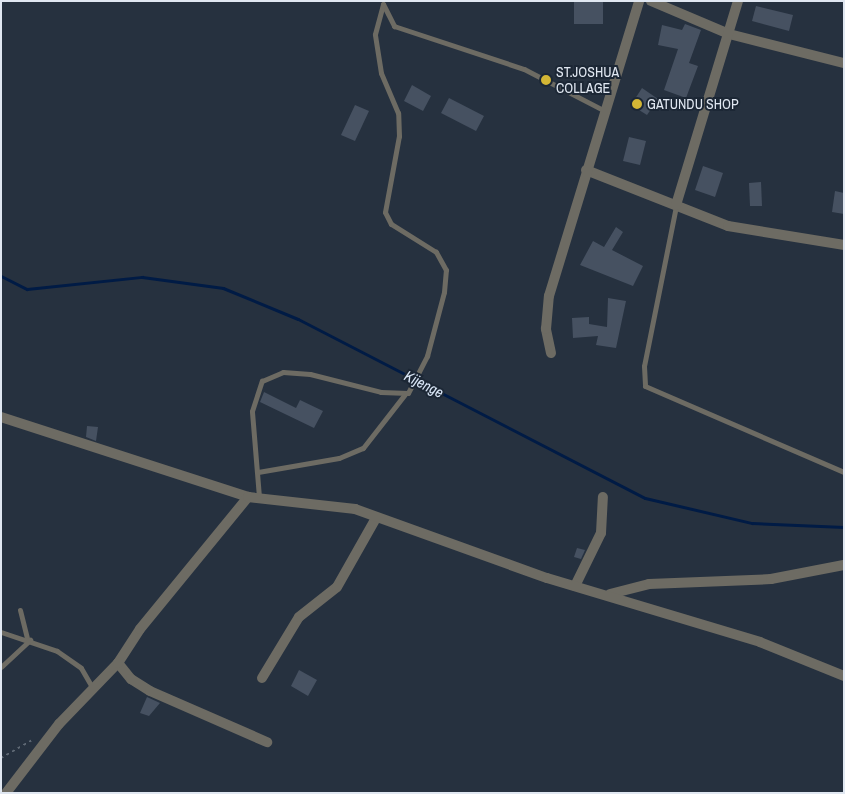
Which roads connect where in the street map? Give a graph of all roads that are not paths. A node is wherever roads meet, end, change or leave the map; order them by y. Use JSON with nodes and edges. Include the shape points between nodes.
{"nodes":[{"id":1,"x":639,"y":1,"type":"edge"},
{"id":2,"x":651,"y":1,"type":"edge"},
{"id":3,"x":738,"y":1,"type":"edge"},
{"id":4,"x":383,"y":3,"type":"edge"},
{"id":5,"x":729,"y":34,"type":"junction"},
{"id":6,"x":844,"y":63,"type":"edge"},
{"id":7,"x":604,"y":111,"type":"junction"},
{"id":8,"x":586,"y":170,"type":"junction"},
{"id":9,"x":676,"y":205,"type":"junction"},
{"id":10,"x":844,"y":246,"type":"edge"},
{"id":11,"x":551,"y":353,"type":"dead end"},
{"id":12,"x":407,"y":393,"type":"junction"},
{"id":13,"x":1,"y":418,"type":"edge"},
{"id":14,"x":258,"y":472,"type":"junction"},
{"id":15,"x":844,"y":472,"type":"edge"},
{"id":16,"x":253,"y":497,"type":"junction"},
{"id":17,"x":603,"y":497,"type":"dead end"},
{"id":18,"x":376,"y":518,"type":"junction"},
{"id":19,"x":844,"y":565,"type":"edge"},
{"id":20,"x":575,"y":586,"type":"junction"},
{"id":21,"x":609,"y":595,"type":"junction"},
{"id":22,"x":20,"y":610,"type":"dead end"},
{"id":23,"x":1,"y":632,"type":"edge"},
{"id":24,"x":28,"y":640,"type":"junction"},
{"id":25,"x":118,"y":663,"type":"junction"},
{"id":26,"x":2,"y":667,"type":"edge"},
{"id":27,"x":844,"y":676,"type":"edge"},
{"id":28,"x":262,"y":678,"type":"dead end"},
{"id":29,"x":93,"y":689,"type":"junction"},
{"id":30,"x":267,"y":742,"type":"dead end"},
{"id":31,"x":6,"y":793,"type":"edge"}],
"edges":[{"from":1,"to":7,"type":"street"},
{"from":2,"to":5,"type":"street"},
{"from":3,"to":5,"type":"street"},
{"from":4,"to":7,"type":"lane","via":[[394,26],[524,70]]},
{"from":4,"to":12,"type":"lane","via":[[375,34],[381,73],[398,113],[399,136],[385,212],[391,224],[436,252],[447,278],[423,366]]},
{"from":5,"to":6,"type":"street"},
{"from":5,"to":9,"type":"street"},
{"from":7,"to":8,"type":"street"},
{"from":8,"to":9,"type":"street"},
{"from":8,"to":11,"type":"street","via":[[549,296],[546,329]]},
{"from":9,"to":10,"type":"street","via":[[764,235]]},
{"from":9,"to":15,"type":"lane","via":[[644,366],[645,386]]},
{"from":12,"to":14,"type":"lane","via":[[363,448],[339,458]]},
{"from":12,"to":14,"type":"lane","via":[[381,392],[310,374],[283,372],[265,378],[252,411]]},
{"from":13,"to":16,"type":"street"},
{"from":14,"to":16,"type":"lane"},
{"from":16,"to":18,"type":"street","via":[[320,502]]},
{"from":16,"to":25,"type":"street","via":[[140,629]]},
{"from":17,"to":20,"type":"street","via":[[601,533]]},
{"from":18,"to":20,"type":"street"},
{"from":18,"to":28,"type":"street","via":[[337,586],[299,617]]},
{"from":19,"to":21,"type":"street","via":[[771,579],[648,584]]},
{"from":20,"to":21,"type":"street"},
{"from":21,"to":27,"type":"street","via":[[760,642]]},
{"from":22,"to":24,"type":"lane"},
{"from":23,"to":24,"type":"lane"},
{"from":24,"to":26,"type":"lane"},
{"from":24,"to":29,"type":"lane","via":[[57,651],[80,668]]},
{"from":25,"to":29,"type":"street"},
{"from":25,"to":30,"type":"street","via":[[132,679],[150,691]]},
{"from":29,"to":31,"type":"street","via":[[59,724]]}]}
